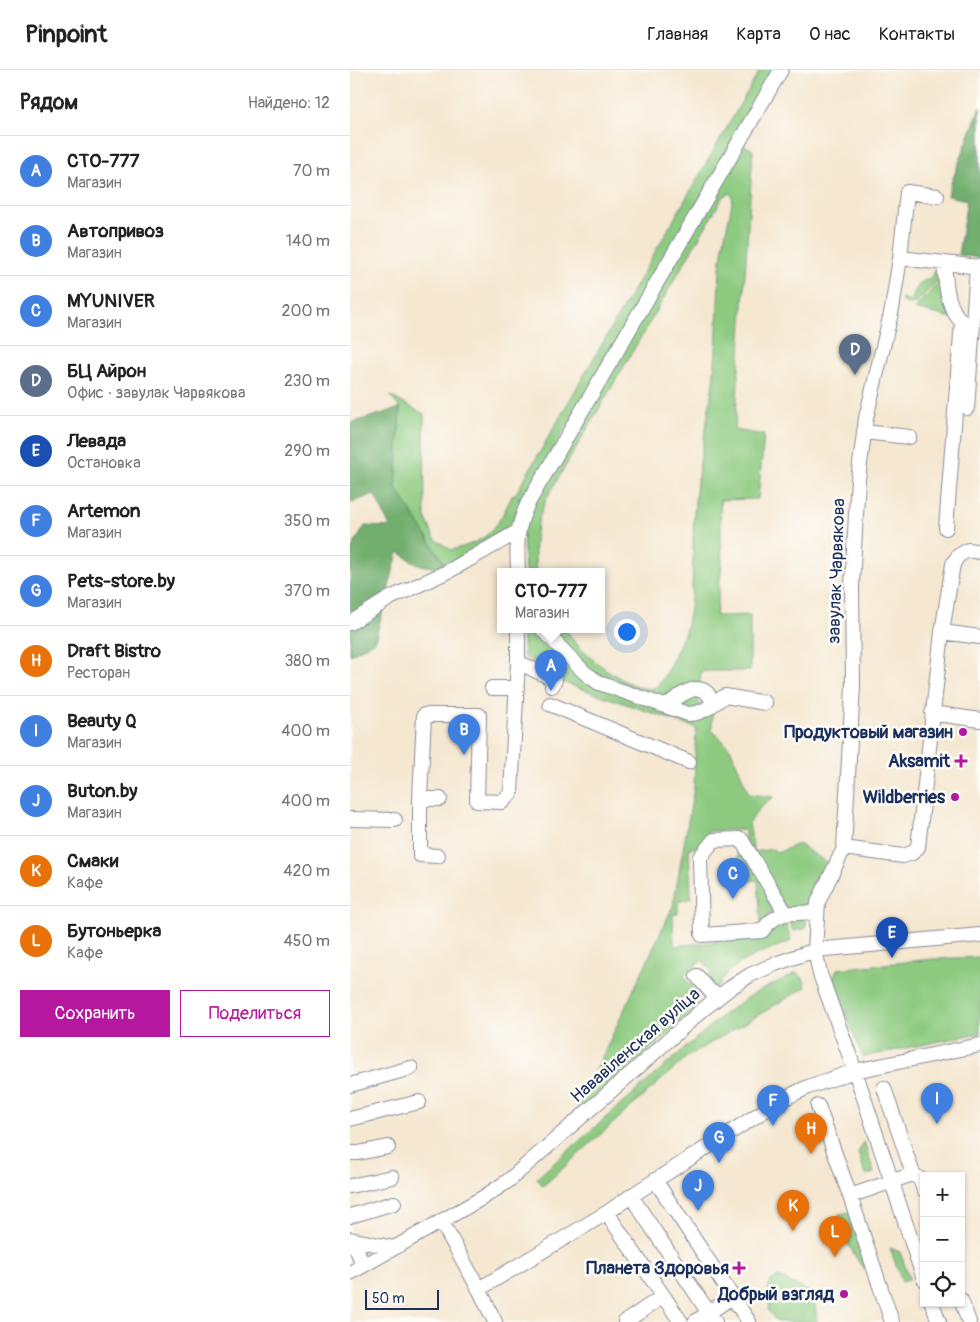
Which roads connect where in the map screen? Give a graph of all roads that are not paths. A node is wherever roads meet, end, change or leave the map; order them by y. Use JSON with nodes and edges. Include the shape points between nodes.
{"nodes":[{"id":1,"x":781,"y":70,"type":"edge"},
{"id":2,"x":936,"y":196,"type":"dead end"},
{"id":3,"x":900,"y":258,"type":"junction"},
{"id":4,"x":944,"y":263,"type":"junction"},
{"id":5,"x":978,"y":267,"type":"edge"},
{"id":6,"x":967,"y":321,"type":"junction"},
{"id":7,"x":967,"y":408,"type":"dead end"},
{"id":8,"x":864,"y":432,"type":"junction"},
{"id":9,"x":909,"y":437,"type":"dead end"},
{"id":10,"x":946,"y":528,"type":"dead end"},
{"id":11,"x":517,"y":532,"type":"junction"},
{"id":12,"x":980,"y":552,"type":"edge"},
{"id":13,"x":518,"y":568,"type":"edge"},
{"id":14,"x":350,"y":623,"type":"edge"},
{"id":15,"x":942,"y":632,"type":"junction"},
{"id":16,"x":518,"y":633,"type":"edge"},
{"id":17,"x":546,"y":633,"type":"edge"},
{"id":18,"x":980,"y":637,"type":"edge"},
{"id":19,"x":518,"y":662,"type":"junction"},
{"id":20,"x":552,"y":686,"type":"dead end"},
{"id":21,"x":492,"y":688,"type":"dead end"},
{"id":22,"x":517,"y":688,"type":"junction"},
{"id":23,"x":766,"y":703,"type":"dead end"},
{"id":24,"x":550,"y":704,"type":"dead end"},
{"id":25,"x":713,"y":704,"type":"junction"},
{"id":26,"x":666,"y":706,"type":"junction"},
{"id":27,"x":932,"y":713,"type":"junction"},
{"id":28,"x":980,"y":720,"type":"edge"},
{"id":29,"x":689,"y":762,"type":"dead end"},
{"id":30,"x":420,"y":799,"type":"junction"},
{"id":31,"x":440,"y":799,"type":"dead end"},
{"id":32,"x":350,"y":819,"type":"edge"},
{"id":33,"x":395,"y":820,"type":"dead end"},
{"id":34,"x":844,"y":848,"type":"junction"},
{"id":35,"x":438,"y":856,"type":"dead end"},
{"id":36,"x":785,"y":912,"type":"junction"},
{"id":37,"x":817,"y":913,"type":"junction"},
{"id":38,"x":980,"y":934,"type":"edge"},
{"id":39,"x":815,"y":950,"type":"junction"},
{"id":40,"x":697,"y":976,"type":"dead end"},
{"id":41,"x":720,"y":995,"type":"junction"},
{"id":42,"x":980,"y":1045,"type":"edge"},
{"id":43,"x":411,"y":1068,"type":"dead end"},
{"id":44,"x":855,"y":1071,"type":"junction"},
{"id":45,"x":350,"y":1085,"type":"edge"},
{"id":46,"x":884,"y":1088,"type":"dead end"},
{"id":47,"x":419,"y":1102,"type":"dead end"},
{"id":48,"x":818,"y":1106,"type":"dead end"},
{"id":49,"x":350,"y":1119,"type":"edge"},
{"id":50,"x":388,"y":1146,"type":"dead end"},
{"id":51,"x":350,"y":1153,"type":"edge"},
{"id":52,"x":913,"y":1174,"type":"junction"},
{"id":53,"x":392,"y":1177,"type":"dead end"},
{"id":54,"x":920,"y":1179,"type":"edge"},
{"id":55,"x":655,"y":1180,"type":"junction"},
{"id":56,"x":891,"y":1181,"type":"junction"},
{"id":57,"x":350,"y":1186,"type":"edge"},
{"id":58,"x":631,"y":1196,"type":"junction"},
{"id":59,"x":850,"y":1196,"type":"junction"},
{"id":60,"x":394,"y":1203,"type":"dead end"},
{"id":61,"x":608,"y":1212,"type":"junction"},
{"id":62,"x":350,"y":1216,"type":"edge"},
{"id":63,"x":441,"y":1221,"type":"junction"},
{"id":64,"x":350,"y":1239,"type":"edge"},
{"id":65,"x":394,"y":1248,"type":"junction"},
{"id":66,"x":363,"y":1266,"type":"junction"},
{"id":67,"x":920,"y":1267,"type":"edge"},
{"id":68,"x":350,"y":1273,"type":"edge"},
{"id":69,"x":479,"y":1289,"type":"junction"},
{"id":70,"x":663,"y":1296,"type":"junction"},
{"id":71,"x":732,"y":1297,"type":"junction"},
{"id":72,"x":933,"y":1307,"type":"edge"},
{"id":73,"x":964,"y":1307,"type":"edge"},
{"id":74,"x":712,"y":1317,"type":"edge"},
{"id":75,"x":495,"y":1322,"type":"edge"},
{"id":76,"x":625,"y":1322,"type":"edge"},
{"id":77,"x":681,"y":1322,"type":"edge"},
{"id":78,"x":695,"y":1322,"type":"edge"},
{"id":79,"x":749,"y":1322,"type":"edge"},
{"id":80,"x":892,"y":1322,"type":"edge"},
{"id":81,"x":939,"y":1322,"type":"edge"},
{"id":82,"x":969,"y":1322,"type":"edge"}],
"edges":[{"from":1,"to":11,"type":"street","via":[[542,479]]},
{"from":2,"to":3,"type":"street","name":"завулак Чарвякова","via":[[906,192]]},
{"from":3,"to":4,"type":"street"},
{"from":3,"to":8,"type":"street","name":"завулак Чарвякова"},
{"from":4,"to":5,"type":"street"},
{"from":4,"to":6,"type":"street","via":[[946,291],[954,314]]},
{"from":5,"to":6,"type":"street"},
{"from":6,"to":7,"type":"street"},
{"from":6,"to":10,"type":"street"},
{"from":8,"to":9,"type":"street"},
{"from":8,"to":34,"type":"street","name":"завулак Чарвякова","via":[[852,585],[853,686]]},
{"from":11,"to":13,"type":"street"},
{"from":11,"to":14,"type":"street","via":[[449,571],[390,598]]},
{"from":12,"to":15,"type":"street","via":[[968,550],[953,564]]},
{"from":15,"to":18,"type":"street"},
{"from":15,"to":27,"type":"street"},
{"from":16,"to":19,"type":"street"},
{"from":17,"to":26,"type":"street","via":[[584,672],[600,683]]},
{"from":19,"to":20,"type":"street","via":[[555,680]]},
{"from":19,"to":22,"type":"street"},
{"from":21,"to":22,"type":"street"},
{"from":22,"to":30,"type":"street","via":[[511,793],[502,802],[477,800],[479,715],[424,715]]},
{"from":23,"to":25,"type":"street","via":[[725,696]]},
{"from":24,"to":29,"type":"street"},
{"from":25,"to":26,"type":"street","via":[[697,714]]},
{"from":25,"to":26,"type":"street","via":[[710,696],[702,690],[690,689]]},
{"from":27,"to":28,"type":"street"},
{"from":27,"to":34,"type":"street","via":[[918,847],[912,854],[903,856]]},
{"from":30,"to":31,"type":"street"},
{"from":30,"to":35,"type":"street","via":[[420,855]]},
{"from":32,"to":33,"type":"street"},
{"from":34,"to":37,"type":"street","name":"завулак Чарвякова","via":[[818,902]]},
{"from":36,"to":36,"type":"street","via":[[762,931],[702,934],[700,857],[714,840],[742,839]]},
{"from":36,"to":37,"type":"street"},
{"from":37,"to":39,"type":"street","name":"завулак Чарвякова"},
{"from":38,"to":39,"type":"street","name":"Нававіленская вуліца"},
{"from":39,"to":41,"type":"street","name":"Нававіленская вуліца","via":[[750,975]]},
{"from":39,"to":44,"type":"street","name":"завулак Чарвякова","via":[[820,974]]},
{"from":40,"to":41,"type":"street","via":[[711,992]]},
{"from":41,"to":63,"type":"street","name":"Нававіленская вуліца","via":[[508,1181]]},
{"from":42,"to":44,"type":"street"},
{"from":43,"to":45,"type":"street"},
{"from":44,"to":55,"type":"street","via":[[781,1100]]},
{"from":44,"to":56,"type":"street","name":"завулак Чарвякова"},
{"from":46,"to":52,"type":"street"},
{"from":47,"to":49,"type":"street"},
{"from":48,"to":59,"type":"street"},
{"from":50,"to":51,"type":"street"},
{"from":52,"to":54,"type":"street"},
{"from":52,"to":56,"type":"street"},
{"from":53,"to":57,"type":"street"},
{"from":55,"to":58,"type":"street"},
{"from":55,"to":71,"type":"street"},
{"from":56,"to":59,"type":"street"},
{"from":56,"to":67,"type":"street","name":"завулак Чарвякова"},
{"from":58,"to":61,"type":"street"},
{"from":58,"to":74,"type":"street"},
{"from":59,"to":80,"type":"street"},
{"from":60,"to":62,"type":"street"},
{"from":61,"to":69,"type":"street"},
{"from":61,"to":70,"type":"street"},
{"from":63,"to":65,"type":"street","name":"Нававіленская вуліца"},
{"from":63,"to":69,"type":"street"},
{"from":64,"to":65,"type":"street"},
{"from":64,"to":66,"type":"street"},
{"from":65,"to":66,"type":"street","name":"Нававіленская вуліца"},
{"from":66,"to":68,"type":"street","name":"Нававіленская вуліца"},
{"from":69,"to":75,"type":"street"},
{"from":70,"to":76,"type":"street"},
{"from":70,"to":77,"type":"street"},
{"from":71,"to":74,"type":"street"},
{"from":71,"to":79,"type":"street"},
{"from":72,"to":81,"type":"street"},
{"from":73,"to":82,"type":"street"},
{"from":74,"to":78,"type":"street"}]}
